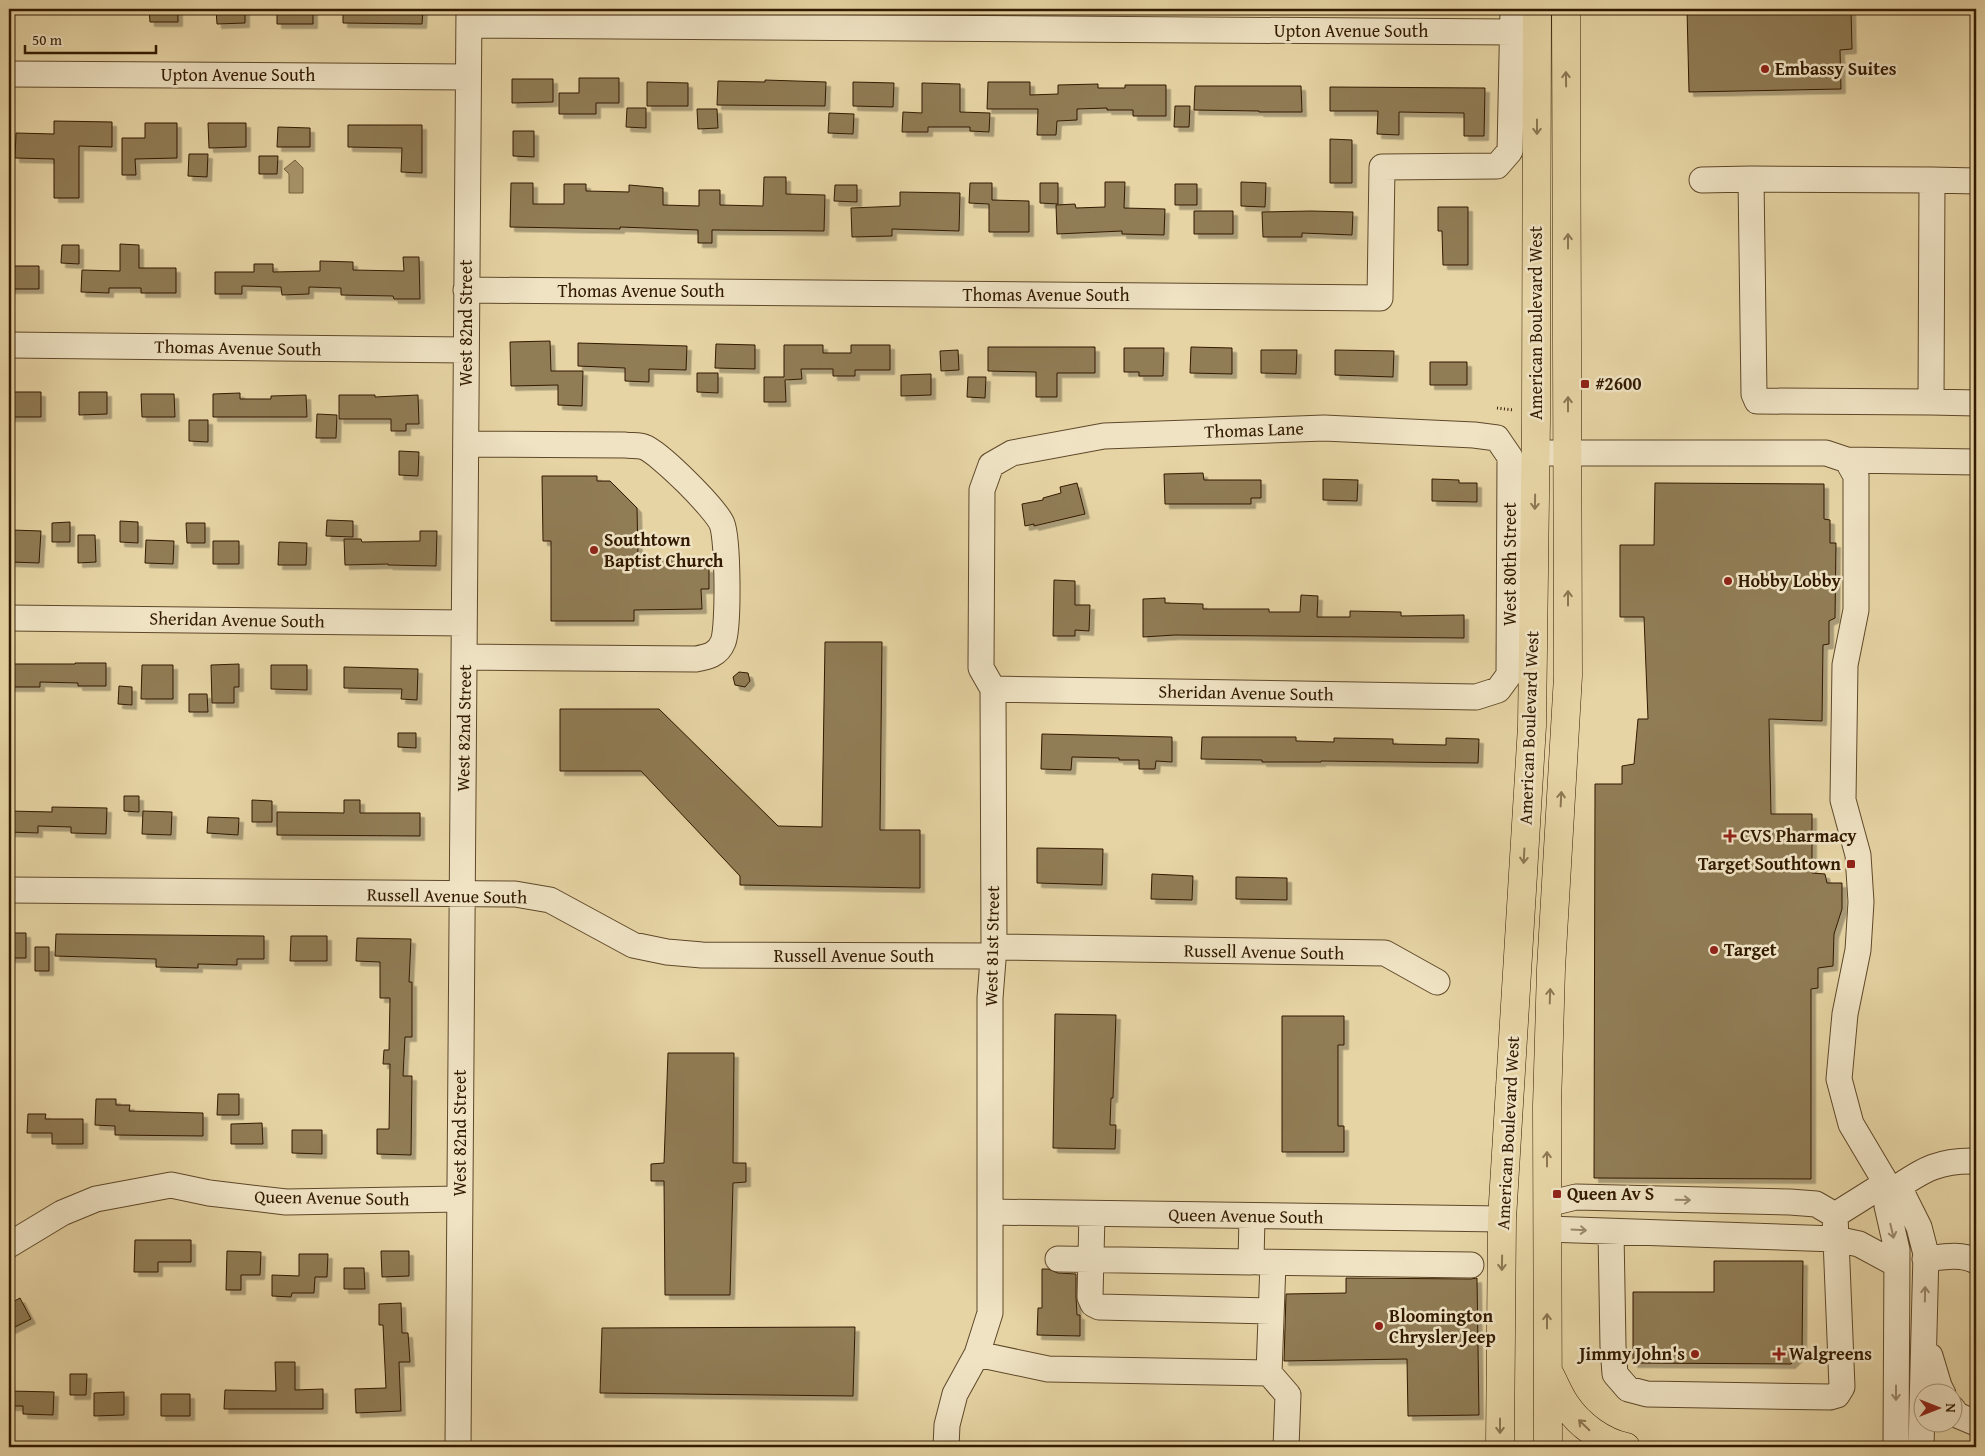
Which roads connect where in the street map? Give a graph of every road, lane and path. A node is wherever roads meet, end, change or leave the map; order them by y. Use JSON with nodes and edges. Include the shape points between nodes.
{"nodes":[{"id":1,"x":1537,"y":9,"type":"edge"},
{"id":2,"x":1566,"y":9,"type":"edge"},
{"id":3,"x":469,"y":17,"type":"edge"},
{"id":4,"x":1513,"y":20,"type":"edge"},
{"id":5,"x":9,"y":74,"type":"edge"},
{"id":6,"x":468,"y":77,"type":"junction"},
{"id":7,"x":1751,"y":179,"type":"junction"},
{"id":8,"x":1536,"y":180,"type":"junction"},
{"id":9,"x":1568,"y":180,"type":"junction"},
{"id":10,"x":1702,"y":180,"type":"dead end"},
{"id":11,"x":1932,"y":180,"type":"junction"},
{"id":12,"x":1976,"y":181,"type":"edge"},
{"id":13,"x":466,"y":290,"type":"junction"},
{"id":14,"x":9,"y":345,"type":"edge"},
{"id":15,"x":466,"y":350,"type":"junction"},
{"id":16,"x":1931,"y":402,"type":"junction"},
{"id":17,"x":1976,"y":403,"type":"edge"},
{"id":18,"x":1497,"y":408,"type":"dead end"},
{"id":19,"x":1516,"y":413,"type":"dead end"},
{"id":20,"x":1497,"y":438,"type":"joint"},
{"id":21,"x":466,"y":444,"type":"junction"},
{"id":22,"x":1012,"y":453,"type":"joint"},
{"id":23,"x":1536,"y":453,"type":"junction"},
{"id":24,"x":1568,"y":453,"type":"junction"},
{"id":25,"x":1847,"y":460,"type":"junction"},
{"id":26,"x":1976,"y":462,"type":"edge"},
{"id":27,"x":9,"y":618,"type":"edge"},
{"id":28,"x":464,"y":623,"type":"junction"},
{"id":29,"x":464,"y":657,"type":"junction"},
{"id":30,"x":993,"y":688,"type":"junction"},
{"id":31,"x":1498,"y":690,"type":"joint"},
{"id":32,"x":9,"y":890,"type":"edge"},
{"id":33,"x":462,"y":894,"type":"junction"},
{"id":34,"x":993,"y":952,"type":"junction"},
{"id":35,"x":1437,"y":982,"type":"dead end"},
{"id":36,"x":1976,"y":1160,"type":"edge"},
{"id":37,"x":1890,"y":1186,"type":"junction"},
{"id":38,"x":460,"y":1199,"type":"junction"},
{"id":39,"x":990,"y":1212,"type":"junction"},
{"id":40,"x":1092,"y":1214,"type":"junction"},
{"id":41,"x":1835,"y":1214,"type":"junction"},
{"id":42,"x":1252,"y":1216,"type":"junction"},
{"id":43,"x":1547,"y":1216,"type":"junction"},
{"id":44,"x":1502,"y":1219,"type":"junction"},
{"id":45,"x":1611,"y":1232,"type":"junction"},
{"id":46,"x":1836,"y":1239,"type":"junction"},
{"id":47,"x":9,"y":1245,"type":"edge"},
{"id":48,"x":1058,"y":1259,"type":"dead end"},
{"id":49,"x":1926,"y":1259,"type":"junction"},
{"id":50,"x":1091,"y":1260,"type":"junction"},
{"id":51,"x":1976,"y":1261,"type":"edge"},
{"id":52,"x":1262,"y":1262,"type":"junction"},
{"id":53,"x":1896,"y":1264,"type":"junction"},
{"id":54,"x":1471,"y":1265,"type":"dead end"},
{"id":55,"x":1271,"y":1311,"type":"junction"},
{"id":56,"x":1924,"y":1334,"type":"junction"},
{"id":57,"x":978,"y":1354,"type":"junction"},
{"id":58,"x":1548,"y":1370,"type":"junction"},
{"id":59,"x":1269,"y":1373,"type":"junction"},
{"id":60,"x":1938,"y":1384,"type":"edge"},
{"id":61,"x":1962,"y":1417,"type":"edge"},
{"id":62,"x":1976,"y":1423,"type":"edge"},
{"id":63,"x":458,"y":1447,"type":"edge"},
{"id":64,"x":946,"y":1447,"type":"edge"},
{"id":65,"x":1286,"y":1447,"type":"edge"},
{"id":66,"x":1500,"y":1447,"type":"edge"},
{"id":67,"x":1548,"y":1447,"type":"edge"},
{"id":68,"x":1626,"y":1447,"type":"edge"},
{"id":69,"x":1896,"y":1447,"type":"edge"},
{"id":70,"x":1921,"y":1447,"type":"edge"}],
"edges":[{"from":1,"to":8,"type":"main road","name":"American Boulevard West","one_way":true},
{"from":9,"to":2,"type":"main road","name":"American Boulevard West","one_way":true},
{"from":3,"to":4,"type":"street","name":"Upton Avenue South"},
{"from":3,"to":6,"type":"street","name":"West 82nd Street"},
{"from":4,"to":13,"type":"street","name":"Thomas Avenue South","via":[[1510,151],[1497,166],[1382,167],[1380,298]]},
{"from":5,"to":6,"type":"street","name":"Upton Avenue South"},
{"from":6,"to":13,"type":"street","name":"West 82nd Street"},
{"from":7,"to":10,"type":"street"},
{"from":7,"to":11,"type":"street"},
{"from":7,"to":16,"type":"street","via":[[1754,394],[1757,401]]},
{"from":8,"to":9,"type":"main road"},
{"from":8,"to":23,"type":"main road","name":"American Boulevard West"},
{"from":24,"to":9,"type":"main road","name":"American Boulevard West","one_way":true},
{"from":11,"to":12,"type":"street"},
{"from":11,"to":16,"type":"street"},
{"from":13,"to":15,"type":"street","name":"West 82nd Street"},
{"from":14,"to":15,"type":"street","name":"Thomas Avenue South"},
{"from":15,"to":21,"type":"street","name":"West 82nd Street"},
{"from":16,"to":17,"type":"street"},
{"from":18,"to":19,"type":"path","via":[[1511,409]]},
{"from":20,"to":22,"type":"street","name":"Thomas Lane","via":[[1324,428],[1104,436]]},
{"from":20,"to":31,"type":"street","name":"West 80th Street","via":[[1510,457],[1509,675]]},
{"from":21,"to":28,"type":"street","name":"West 82nd Street"},
{"from":21,"to":29,"type":"street","via":[[625,445],[644,446],[658,454],[714,510],[722,524],[726,539],[726,629],[723,644],[712,656],[696,660]]},
{"from":22,"to":30,"type":"street","name":"West 81st Street","via":[[992,465],[982,490],[981,668]]},
{"from":23,"to":24,"type":"street"},
{"from":23,"to":44,"type":"main road","name":"American Boulevard West","one_way":true,"via":[[1532,726]]},
{"from":24,"to":25,"type":"street","via":[[1826,453]]},
{"from":43,"to":24,"type":"main road","name":"American Boulevard West","one_way":true,"via":[[1551,969],[1568,676]]},
{"from":25,"to":26,"type":"street"},
{"from":25,"to":37,"type":"street","via":[[1856,476],[1856,610],[1845,666],[1843,800],[1858,855],[1861,902],[1858,950],[1845,1014],[1840,1079],[1851,1124]]},
{"from":27,"to":28,"type":"street","name":"Sheridan Avenue South"},
{"from":28,"to":29,"type":"street","name":"West 82nd Street"},
{"from":29,"to":33,"type":"street","name":"West 82nd Street"},
{"from":30,"to":31,"type":"street","name":"Sheridan Avenue South","via":[[1476,697]]},
{"from":30,"to":34,"type":"street","name":"West 81st Street"},
{"from":32,"to":33,"type":"street","name":"Russell Avenue South"},
{"from":33,"to":34,"type":"street","name":"Russell Avenue South","via":[[515,894],[550,900],[633,945],[667,952],[702,955]]},
{"from":33,"to":38,"type":"street","name":"West 82nd Street"},
{"from":34,"to":35,"type":"street","name":"Russell Avenue South","via":[[1385,953]]},
{"from":34,"to":39,"type":"street","name":"West 81st Street"},
{"from":36,"to":37,"type":"street","via":[[1935,1165]]},
{"from":37,"to":41,"type":"street"},
{"from":37,"to":49,"type":"street","via":[[1903,1195],[1919,1228]]},
{"from":37,"to":53,"type":"street","one_way":true,"via":[[1886,1206],[1897,1250]]},
{"from":38,"to":47,"type":"street","name":"Queen Avenue South","via":[[286,1202],[171,1185],[96,1199],[62,1213]]},
{"from":38,"to":63,"type":"street","name":"West 82nd Street"},
{"from":39,"to":40,"type":"street","name":"Queen Avenue South"},
{"from":39,"to":57,"type":"street","name":"West 81st Street","via":[[990,1313]]},
{"from":40,"to":42,"type":"street","name":"Queen Avenue South"},
{"from":40,"to":50,"type":"street"},
{"from":43,"to":41,"type":"street","one_way":true,"via":[[1576,1197],[1790,1202],[1816,1204]]},
{"from":41,"to":46,"type":"street"},
{"from":42,"to":44,"type":"street","name":"Queen Avenue South"},
{"from":42,"to":52,"type":"street"},
{"from":43,"to":45,"type":"street","one_way":true},
{"from":58,"to":43,"type":"main road","name":"American Boulevard West","one_way":true},
{"from":44,"to":66,"type":"main road","name":"American Boulevard West","one_way":true},
{"from":45,"to":46,"type":"street"},
{"from":45,"to":46,"type":"street","via":[[1616,1374],[1628,1389],[1647,1394],[1837,1395],[1842,1387]]},
{"from":46,"to":53,"type":"street","via":[[1859,1244]]},
{"from":48,"to":50,"type":"street"},
{"from":49,"to":51,"type":"street","via":[[1951,1256],[1969,1257]]},
{"from":56,"to":49,"type":"street","one_way":true},
{"from":50,"to":52,"type":"street"},
{"from":50,"to":55,"type":"street","via":[[1090,1297],[1099,1307]]},
{"from":52,"to":54,"type":"street"},
{"from":52,"to":55,"type":"street"},
{"from":53,"to":69,"type":"street","one_way":true},
{"from":55,"to":59,"type":"street"},
{"from":56,"to":60,"type":"street"},
{"from":56,"to":70,"type":"street"},
{"from":57,"to":59,"type":"street","via":[[1048,1369]]},
{"from":57,"to":64,"type":"street","name":"West 81st Street","via":[[955,1394],[947,1426]]},
{"from":58,"to":67,"type":"main road","name":"American Boulevard West"},
{"from":68,"to":58,"type":"main road","one_way":true,"via":[[1587,1429],[1566,1406]]},
{"from":59,"to":65,"type":"street","via":[[1288,1395]]},
{"from":61,"to":62,"type":"street"}]}
